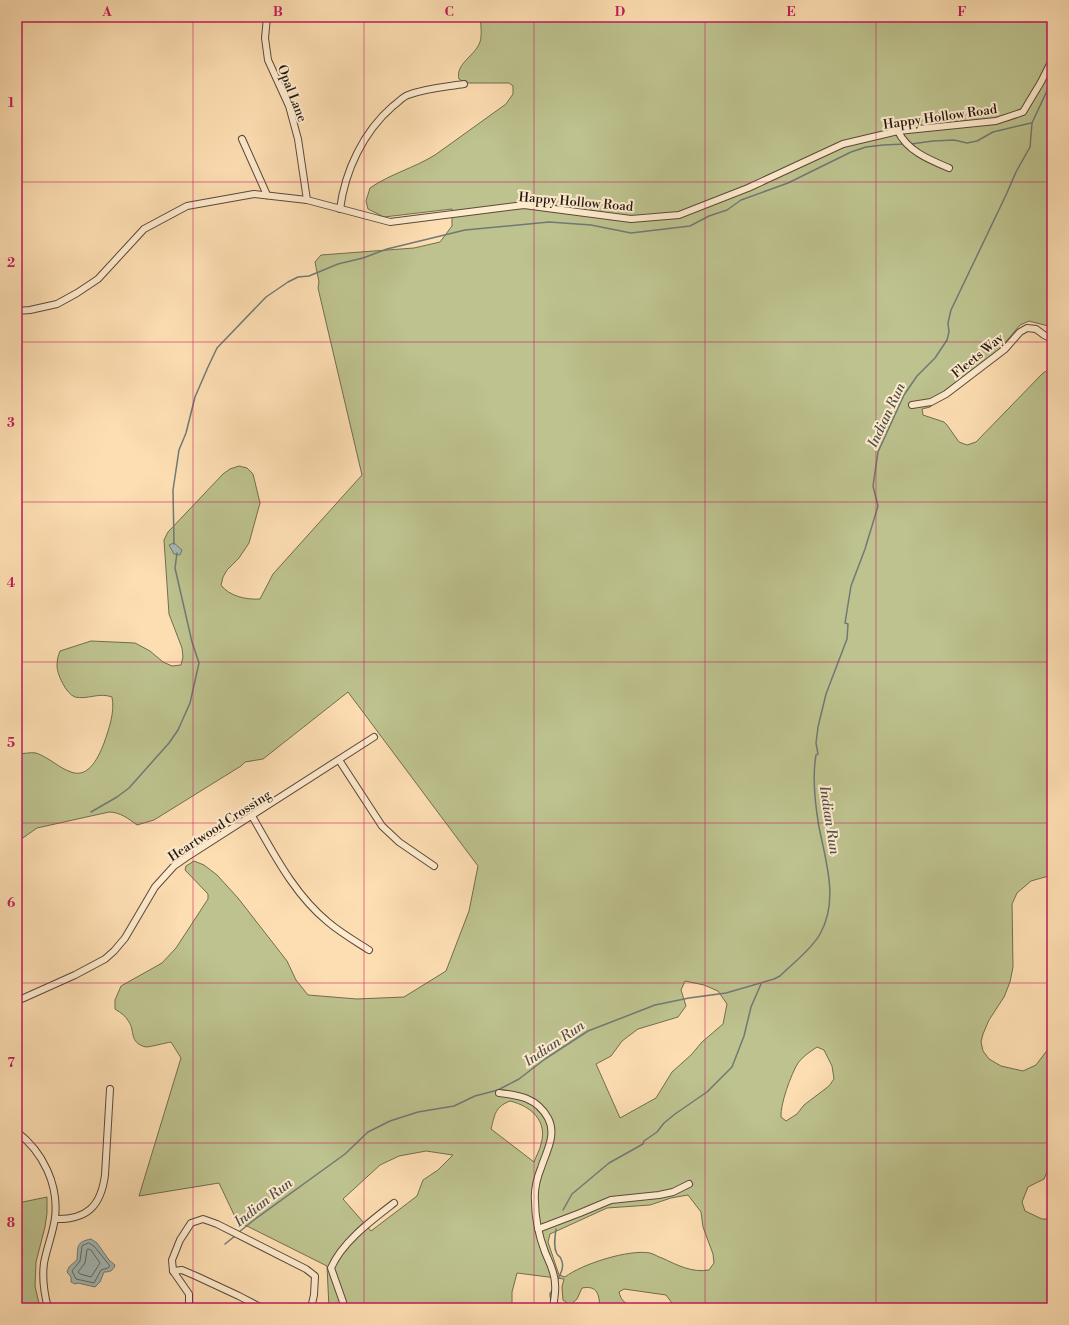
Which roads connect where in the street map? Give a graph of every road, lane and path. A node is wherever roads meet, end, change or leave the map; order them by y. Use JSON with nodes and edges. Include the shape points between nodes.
{"nodes":[{"id":1,"x":266,"y":17,"type":"edge"},
{"id":2,"x":1052,"y":60,"type":"edge"},
{"id":3,"x":464,"y":84,"type":"dead end"},
{"id":4,"x":898,"y":131,"type":"junction"},
{"id":5,"x":242,"y":139,"type":"dead end"},
{"id":6,"x":949,"y":168,"type":"dead end"},
{"id":7,"x":267,"y":195,"type":"junction"},
{"id":8,"x":306,"y":200,"type":"junction"},
{"id":9,"x":340,"y":209,"type":"junction"},
{"id":10,"x":17,"y":311,"type":"edge"},
{"id":11,"x":1052,"y":339,"type":"edge"},
{"id":12,"x":912,"y":405,"type":"dead end"},
{"id":13,"x":374,"y":737,"type":"dead end"},
{"id":14,"x":339,"y":760,"type":"junction"},
{"id":15,"x":252,"y":816,"type":"junction"},
{"id":16,"x":434,"y":866,"type":"dead end"},
{"id":17,"x":369,"y":950,"type":"dead end"},
{"id":18,"x":17,"y":1001,"type":"edge"},
{"id":19,"x":110,"y":1089,"type":"dead end"},
{"id":20,"x":499,"y":1093,"type":"dead end"},
{"id":21,"x":17,"y":1132,"type":"edge"},
{"id":22,"x":689,"y":1184,"type":"dead end"},
{"id":23,"x":394,"y":1203,"type":"dead end"},
{"id":24,"x":55,"y":1218,"type":"junction"},
{"id":25,"x":538,"y":1229,"type":"junction"},
{"id":26,"x":173,"y":1271,"type":"junction"},
{"id":27,"x":48,"y":1308,"type":"edge"},
{"id":28,"x":189,"y":1308,"type":"edge"},
{"id":29,"x":262,"y":1308,"type":"edge"},
{"id":30,"x":311,"y":1308,"type":"edge"},
{"id":31,"x":343,"y":1308,"type":"edge"},
{"id":32,"x":553,"y":1308,"type":"edge"}],
"edges":[{"from":1,"to":8,"type":"street","name":"Opal Lane","via":[[268,60],[289,106],[298,139]]},
{"from":2,"to":4,"type":"street","name":"Happy Hollow Road","via":[[1023,112],[996,121]]},
{"from":3,"to":9,"type":"street","via":[[434,88],[406,96],[383,115],[364,140],[346,178]]},
{"from":4,"to":6,"type":"street","via":[[902,139],[925,158]]},
{"from":4,"to":9,"type":"street","name":"Happy Hollow Road","via":[[843,144],[748,188],[679,215],[631,219],[524,205],[390,222]]},
{"from":5,"to":7,"type":"street"},
{"from":7,"to":8,"type":"street","name":"Happy Hollow Road"},
{"from":7,"to":10,"type":"street","name":"Happy Hollow Road","via":[[254,194],[187,206],[144,229],[98,279],[77,293],[57,304]]},
{"from":8,"to":9,"type":"street","name":"Happy Hollow Road"},
{"from":11,"to":12,"type":"street","name":"Fleets Way","via":[[1036,329],[1027,328],[1004,350],[946,394],[931,402]]},
{"from":13,"to":14,"type":"street","name":"Heartwood Crossing"},
{"from":14,"to":15,"type":"street","name":"Heartwood Crossing"},
{"from":14,"to":16,"type":"street","via":[[382,826],[399,842]]},
{"from":15,"to":17,"type":"street","via":[[291,881],[310,904],[328,922]]},
{"from":15,"to":18,"type":"street","name":"Heartwood Crossing","via":[[174,866],[155,887],[125,938],[105,959]]},
{"from":19,"to":24,"type":"street","via":[[105,1176],[97,1203],[75,1218]]},
{"from":20,"to":25,"type":"street","via":[[514,1094],[532,1100],[541,1108],[551,1125],[550,1144],[540,1169],[534,1200]]},
{"from":21,"to":24,"type":"street","via":[[36,1150],[49,1172],[55,1194]]},
{"from":22,"to":25,"type":"street","via":[[673,1192],[659,1195],[611,1200]]},
{"from":23,"to":31,"type":"street","via":[[369,1223],[335,1259],[332,1268]]},
{"from":24,"to":27,"type":"street","via":[[44,1263],[43,1286]]},
{"from":25,"to":32,"type":"street","via":[[553,1272]]},
{"from":26,"to":28,"type":"street","via":[[189,1294]]},
{"from":26,"to":29,"type":"street","via":[[182,1270]]},
{"from":26,"to":30,"type":"street","via":[[172,1260],[180,1240],[191,1223],[204,1219],[306,1269],[315,1276]]}]}
